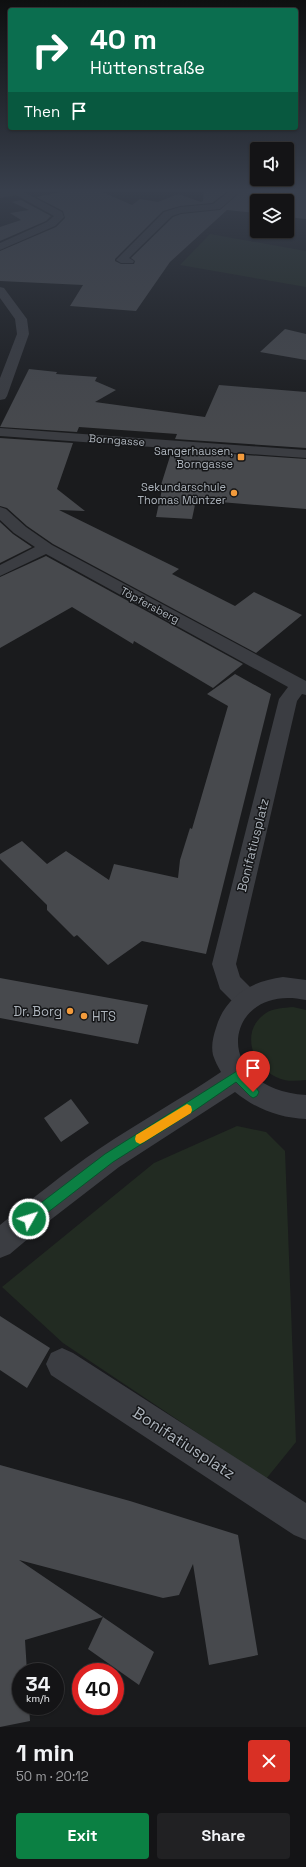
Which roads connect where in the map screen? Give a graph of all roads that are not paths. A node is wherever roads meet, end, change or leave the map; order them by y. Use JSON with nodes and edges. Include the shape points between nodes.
{"nodes":[{"id":1,"x":0,"y":290,"type":"edge"},
{"id":2,"x":0,"y":396,"type":"edge"},
{"id":3,"x":0,"y":432,"type":"edge"},
{"id":4,"x":306,"y":454,"type":"edge"},
{"id":5,"x":0,"y":512,"type":"edge"},
{"id":6,"x":46,"y":548,"type":"junction"},
{"id":7,"x":0,"y":571,"type":"edge"},
{"id":8,"x":302,"y":688,"type":"edge"},
{"id":9,"x":306,"y":990,"type":"edge"},
{"id":10,"x":247,"y":1000,"type":"junction"},
{"id":11,"x":237,"y":1076,"type":"junction"},
{"id":12,"x":306,"y":1107,"type":"edge"},
{"id":13,"x":0,"y":1244,"type":"edge"},
{"id":14,"x":62,"y":1364,"type":"dead end"},
{"id":15,"x":306,"y":1523,"type":"edge"}],
"edges":[{"from":1,"to":2,"type":"street","via":[[23,325],[23,334]]},
{"from":3,"to":4,"type":"street","name":"Borngasse"},
{"from":5,"to":6,"type":"street","name":"Töpfersberg"},
{"from":6,"to":7,"type":"street"},
{"from":6,"to":8,"type":"street","name":"Töpfersberg"},
{"from":8,"to":10,"type":"street","name":"Bonifatiusplatz","via":[[288,699],[224,964],[229,982]]},
{"from":9,"to":10,"type":"street","via":[[279,988]]},
{"from":10,"to":11,"type":"street","via":[[232,1016],[226,1036],[227,1056]]},
{"from":11,"to":12,"type":"street","via":[[244,1085],[264,1099],[287,1107]]},
{"from":11,"to":13,"type":"street","via":[[109,1158]]},
{"from":14,"to":15,"type":"street","name":"Bonifatiusplatz"}]}
